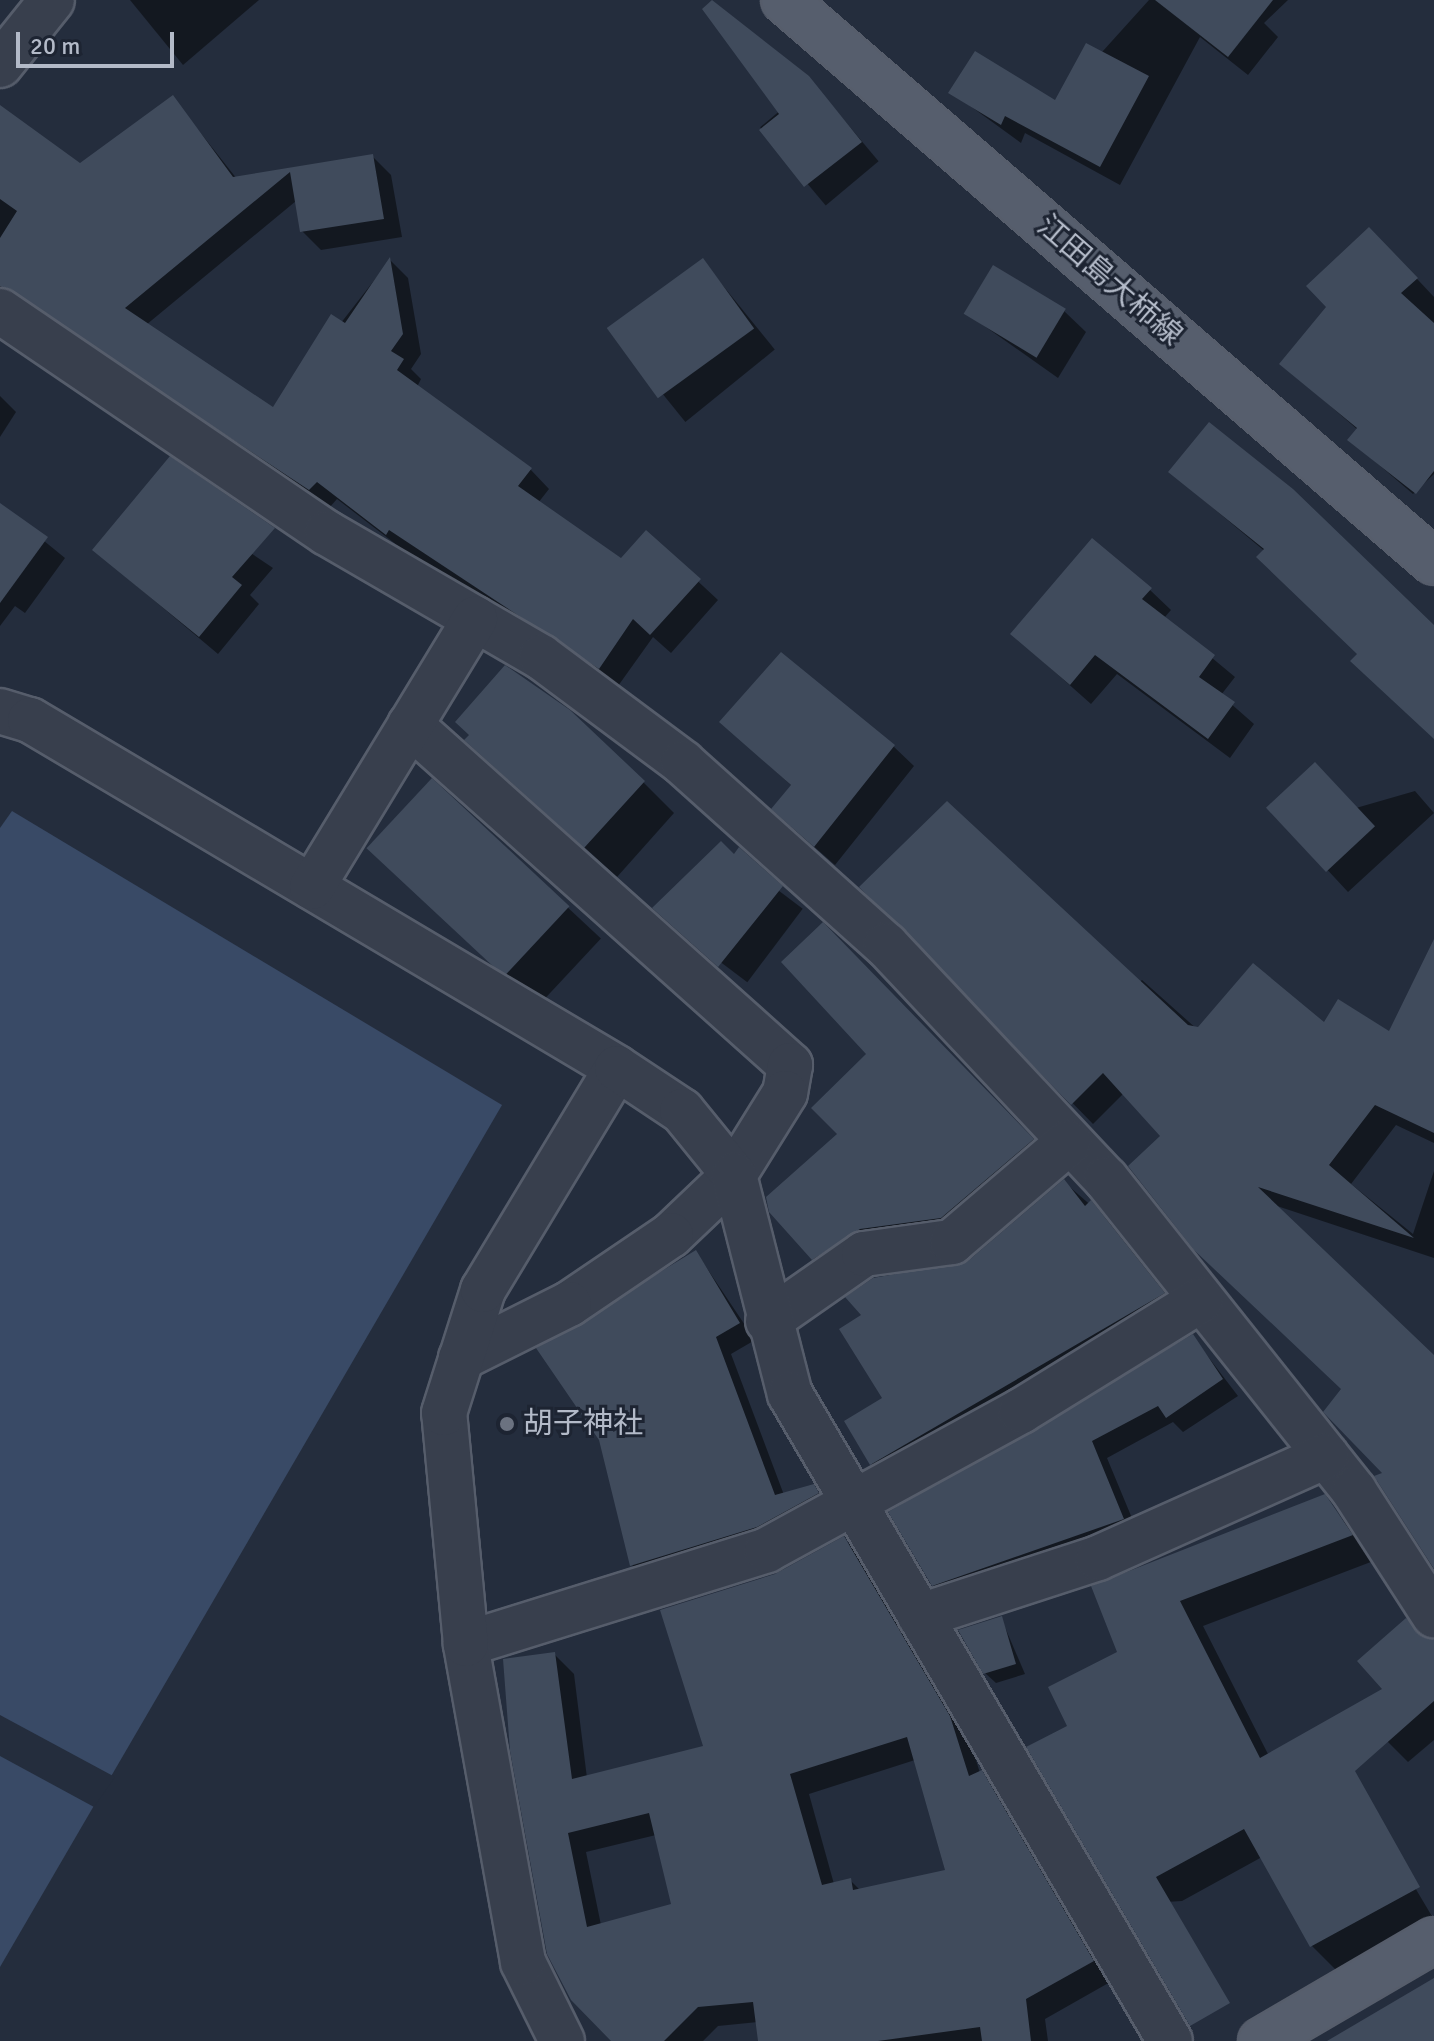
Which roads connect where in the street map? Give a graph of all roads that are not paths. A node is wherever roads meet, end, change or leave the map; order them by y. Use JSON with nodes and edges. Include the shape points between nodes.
{"nodes":[{"id":1,"x":52,"y":0,"type":"edge"},
{"id":2,"x":784,"y":0,"type":"edge"},
{"id":3,"x":0,"y":65,"type":"edge"},
{"id":4,"x":0,"y":311,"type":"edge"},
{"id":5,"x":1434,"y":562,"type":"edge"},
{"id":6,"x":475,"y":619,"type":"junction"},
{"id":7,"x":0,"y":711,"type":"edge"},
{"id":8,"x":410,"y":725,"type":"junction"},
{"id":9,"x":312,"y":887,"type":"junction"},
{"id":10,"x":617,"y":1068,"type":"junction"},
{"id":11,"x":1068,"y":1143,"type":"junction"},
{"id":12,"x":734,"y":1175,"type":"junction"},
{"id":13,"x":1201,"y":1300,"type":"junction"},
{"id":14,"x":768,"y":1321,"type":"junction"},
{"id":15,"x":461,"y":1358,"type":"junction"},
{"id":16,"x":1326,"y":1456,"type":"junction"},
{"id":17,"x":852,"y":1501,"type":"junction"},
{"id":18,"x":1434,"y":1615,"type":"edge"},
{"id":19,"x":920,"y":1616,"type":"junction"},
{"id":20,"x":466,"y":1644,"type":"junction"},
{"id":21,"x":1434,"y":1940,"type":"edge"},
{"id":22,"x":562,"y":2041,"type":"edge"},
{"id":23,"x":1170,"y":2041,"type":"edge"},
{"id":24,"x":1261,"y":2041,"type":"edge"}],
"edges":[{"from":1,"to":3,"type":"street"},
{"from":2,"to":5,"type":"main road","name":"江田島大柿線"},
{"from":4,"to":6,"type":"street","via":[[327,533]]},
{"from":6,"to":8,"type":"street"},
{"from":6,"to":11,"type":"street","via":[[541,657],[683,763],[886,945]]},
{"from":7,"to":9,"type":"street","via":[[30,720]]},
{"from":8,"to":9,"type":"street"},
{"from":8,"to":12,"type":"street","via":[[790,1065],[785,1093]]},
{"from":9,"to":10,"type":"street"},
{"from":10,"to":12,"type":"street","via":[[682,1111]]},
{"from":10,"to":15,"type":"street","via":[[483,1290]]},
{"from":11,"to":13,"type":"street"},
{"from":11,"to":14,"type":"street","via":[[952,1242],[864,1254]]},
{"from":12,"to":14,"type":"street"},
{"from":12,"to":15,"type":"street","via":[[671,1235],[582,1295]]},
{"from":13,"to":16,"type":"street"},
{"from":13,"to":17,"type":"street","via":[[1045,1397]]},
{"from":14,"to":17,"type":"street","via":[[790,1394]]},
{"from":15,"to":20,"type":"street","via":[[444,1413]]},
{"from":16,"to":18,"type":"street"},
{"from":16,"to":19,"type":"street","via":[[1098,1558]]},
{"from":17,"to":19,"type":"street"},
{"from":17,"to":20,"type":"street","via":[[767,1550]]},
{"from":19,"to":23,"type":"street"},
{"from":20,"to":22,"type":"street","via":[[523,1962]]},
{"from":21,"to":24,"type":"main road"}]}
